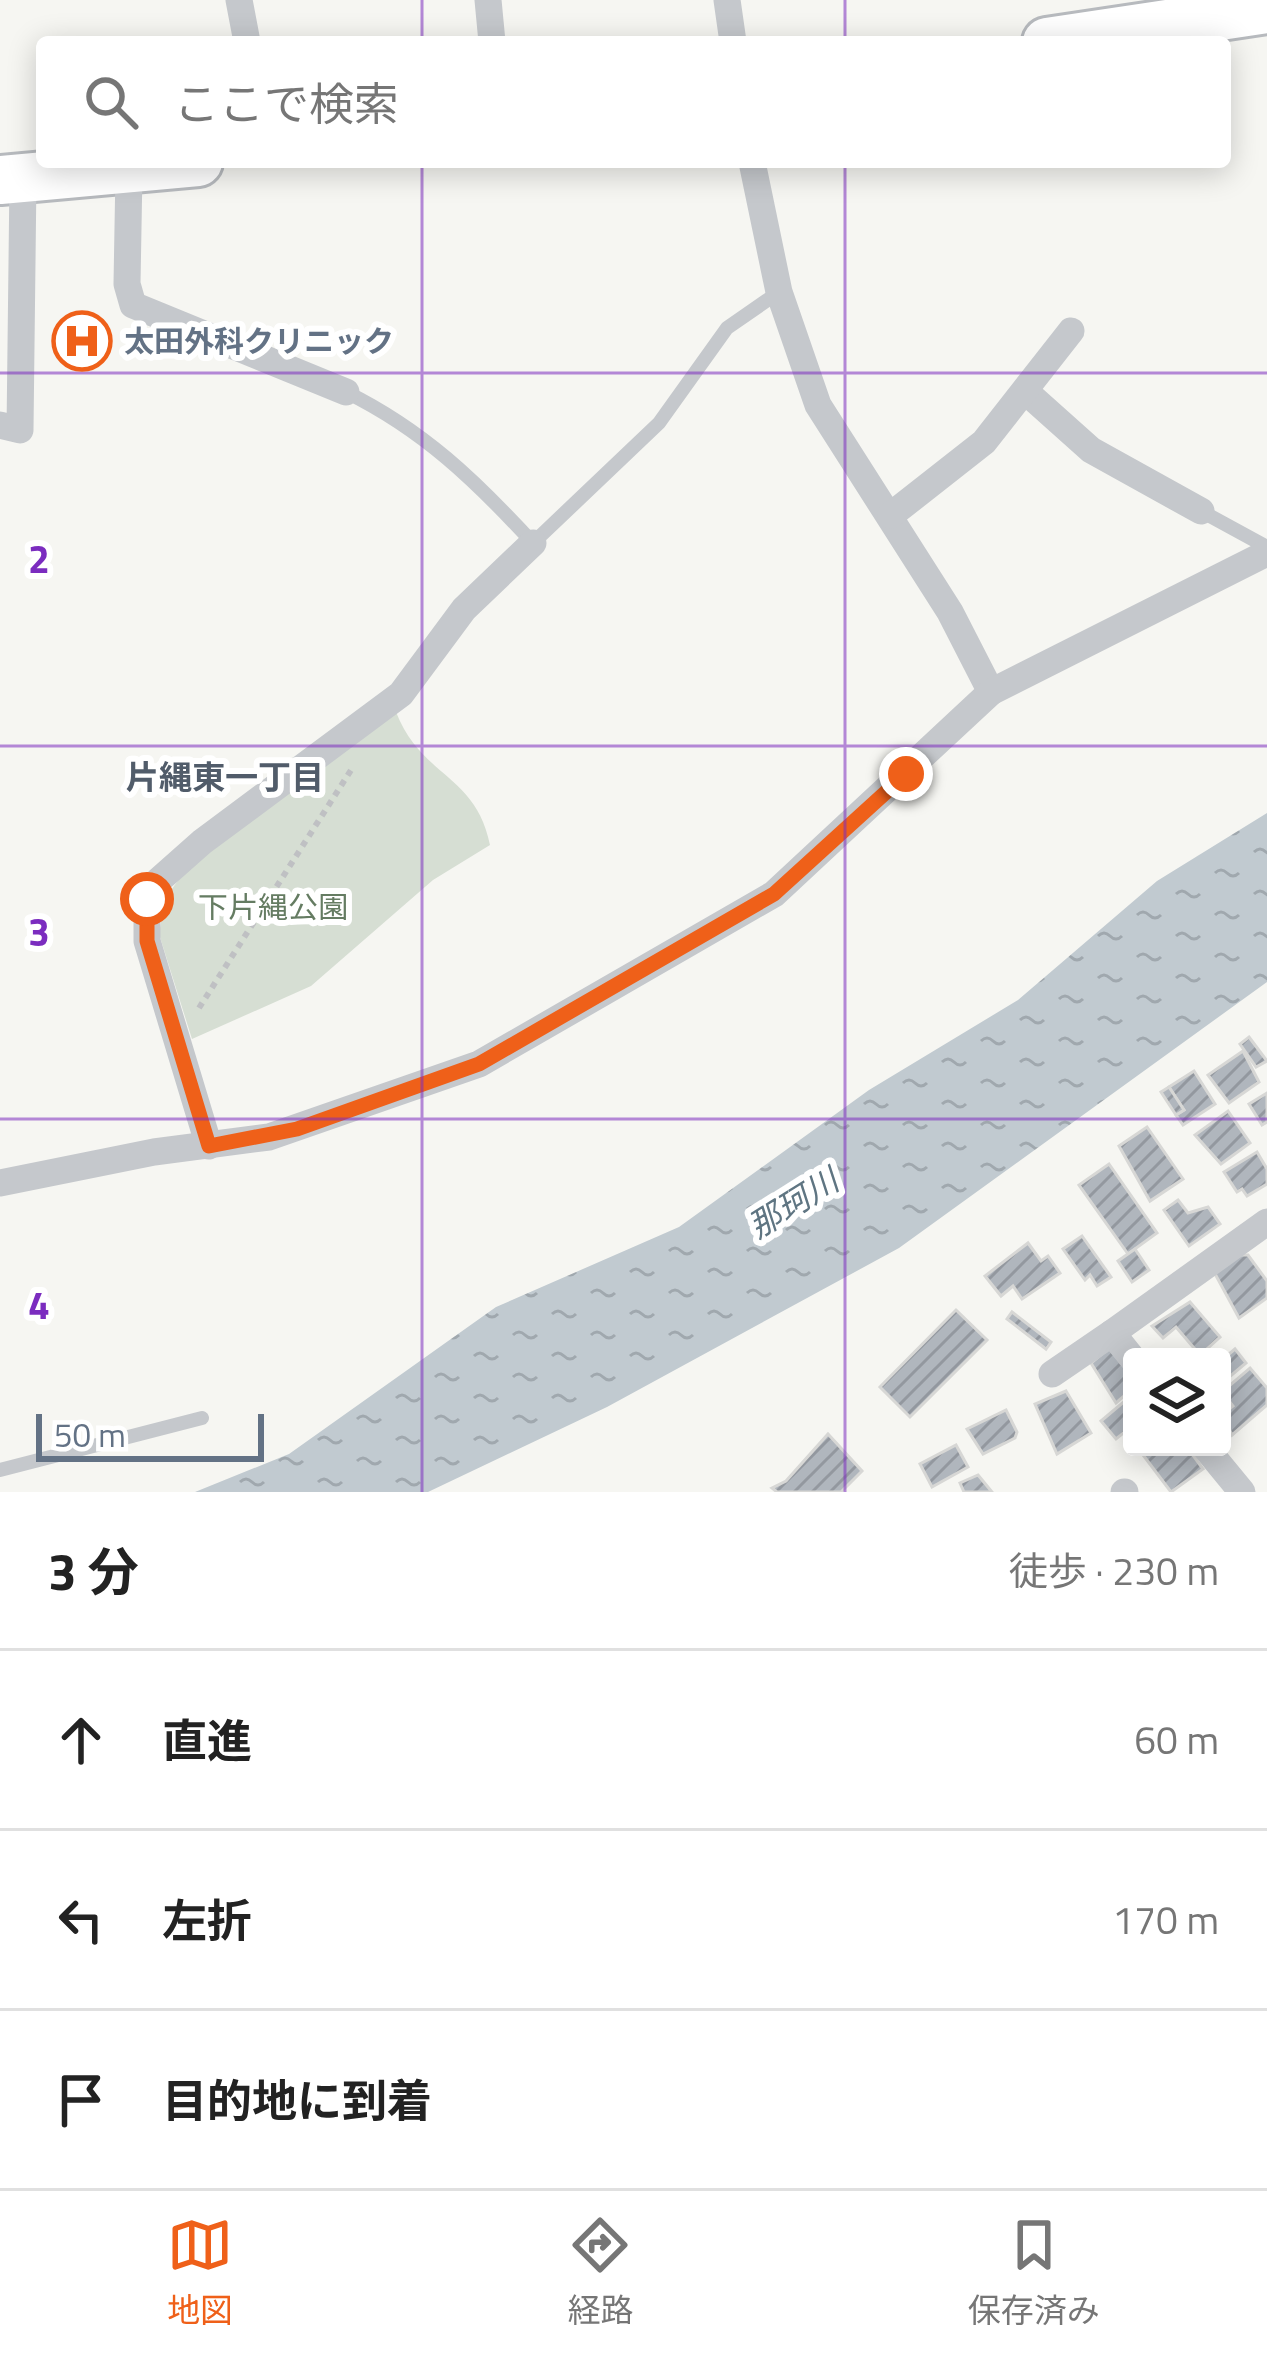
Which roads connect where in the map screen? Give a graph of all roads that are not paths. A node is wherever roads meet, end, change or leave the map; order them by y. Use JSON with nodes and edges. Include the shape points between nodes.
{"nodes":[{"id":1,"x":238,"y":0,"type":"edge"},
{"id":2,"x":488,"y":0,"type":"edge"},
{"id":3,"x":727,"y":0,"type":"edge"},
{"id":4,"x":1248,"y":8,"type":"edge"},
{"id":5,"x":246,"y":36,"type":"edge"},
{"id":6,"x":491,"y":36,"type":"edge"},
{"id":7,"x":733,"y":36,"type":"edge"},
{"id":8,"x":1082,"y":36,"type":"edge"},
{"id":9,"x":152,"y":168,"type":"edge"},
{"id":10,"x":753,"y":168,"type":"edge"},
{"id":11,"x":129,"y":171,"type":"junction"},
{"id":12,"x":12,"y":179,"type":"edge"},
{"id":13,"x":779,"y":292,"type":"junction"},
{"id":14,"x":1071,"y":332,"type":"dead end"},
{"id":15,"x":1025,"y":391,"type":"junction"},
{"id":16,"x":346,"y":392,"type":"joint"},
{"id":17,"x":0,"y":425,"type":"edge"},
{"id":18,"x":1201,"y":511,"type":"joint"},
{"id":19,"x":891,"y":515,"type":"junction"},
{"id":20,"x":533,"y":543,"type":"junction"},
{"id":21,"x":1267,"y":550,"type":"edge"},
{"id":22,"x":991,"y":692,"type":"junction"},
{"id":23,"x":209,"y":1146,"type":"junction"},
{"id":24,"x":0,"y":1183,"type":"edge"},
{"id":25,"x":1260,"y":1237,"type":"edge"},
{"id":26,"x":1112,"y":1333,"type":"junction"},
{"id":27,"x":1124,"y":1348,"type":"edge"},
{"id":28,"x":1052,"y":1374,"type":"dead end"},
{"id":29,"x":202,"y":1418,"type":"dead end"},
{"id":30,"x":1212,"y":1456,"type":"edge"},
{"id":31,"x":0,"y":1470,"type":"edge"},
{"id":32,"x":1242,"y":1492,"type":"edge"}],
"edges":[{"from":1,"to":5,"type":"street"},
{"from":2,"to":6,"type":"street"},
{"from":3,"to":7,"type":"street"},
{"from":4,"to":8,"type":"highway"},
{"from":9,"to":11,"type":"highway"},
{"from":10,"to":13,"type":"street"},
{"from":11,"to":12,"type":"highway"},
{"from":11,"to":16,"type":"street","via":[[127,284],[134,304]]},
{"from":12,"to":17,"type":"street","via":[[20,430]]},
{"from":13,"to":19,"type":"street","via":[[818,405]]},
{"from":13,"to":20,"type":"lane","via":[[728,328],[658,423]]},
{"from":14,"to":15,"type":"street"},
{"from":15,"to":18,"type":"street","via":[[1091,450]]},
{"from":15,"to":19,"type":"street","via":[[959,466]]},
{"from":16,"to":20,"type":"lane","via":[[442,448]]},
{"from":18,"to":21,"type":"lane"},
{"from":19,"to":22,"type":"street"},
{"from":20,"to":23,"type":"street","via":[[464,609],[401,694],[202,842],[147,899],[147,941]]},
{"from":21,"to":22,"type":"street"},
{"from":22,"to":23,"type":"street","via":[[784,886],[742,913],[464,1071],[283,1133]]},
{"from":23,"to":24,"type":"street"},
{"from":25,"to":26,"type":"street"},
{"from":26,"to":27,"type":"street"},
{"from":26,"to":28,"type":"street"},
{"from":29,"to":31,"type":"lane"},
{"from":30,"to":32,"type":"street"}]}
